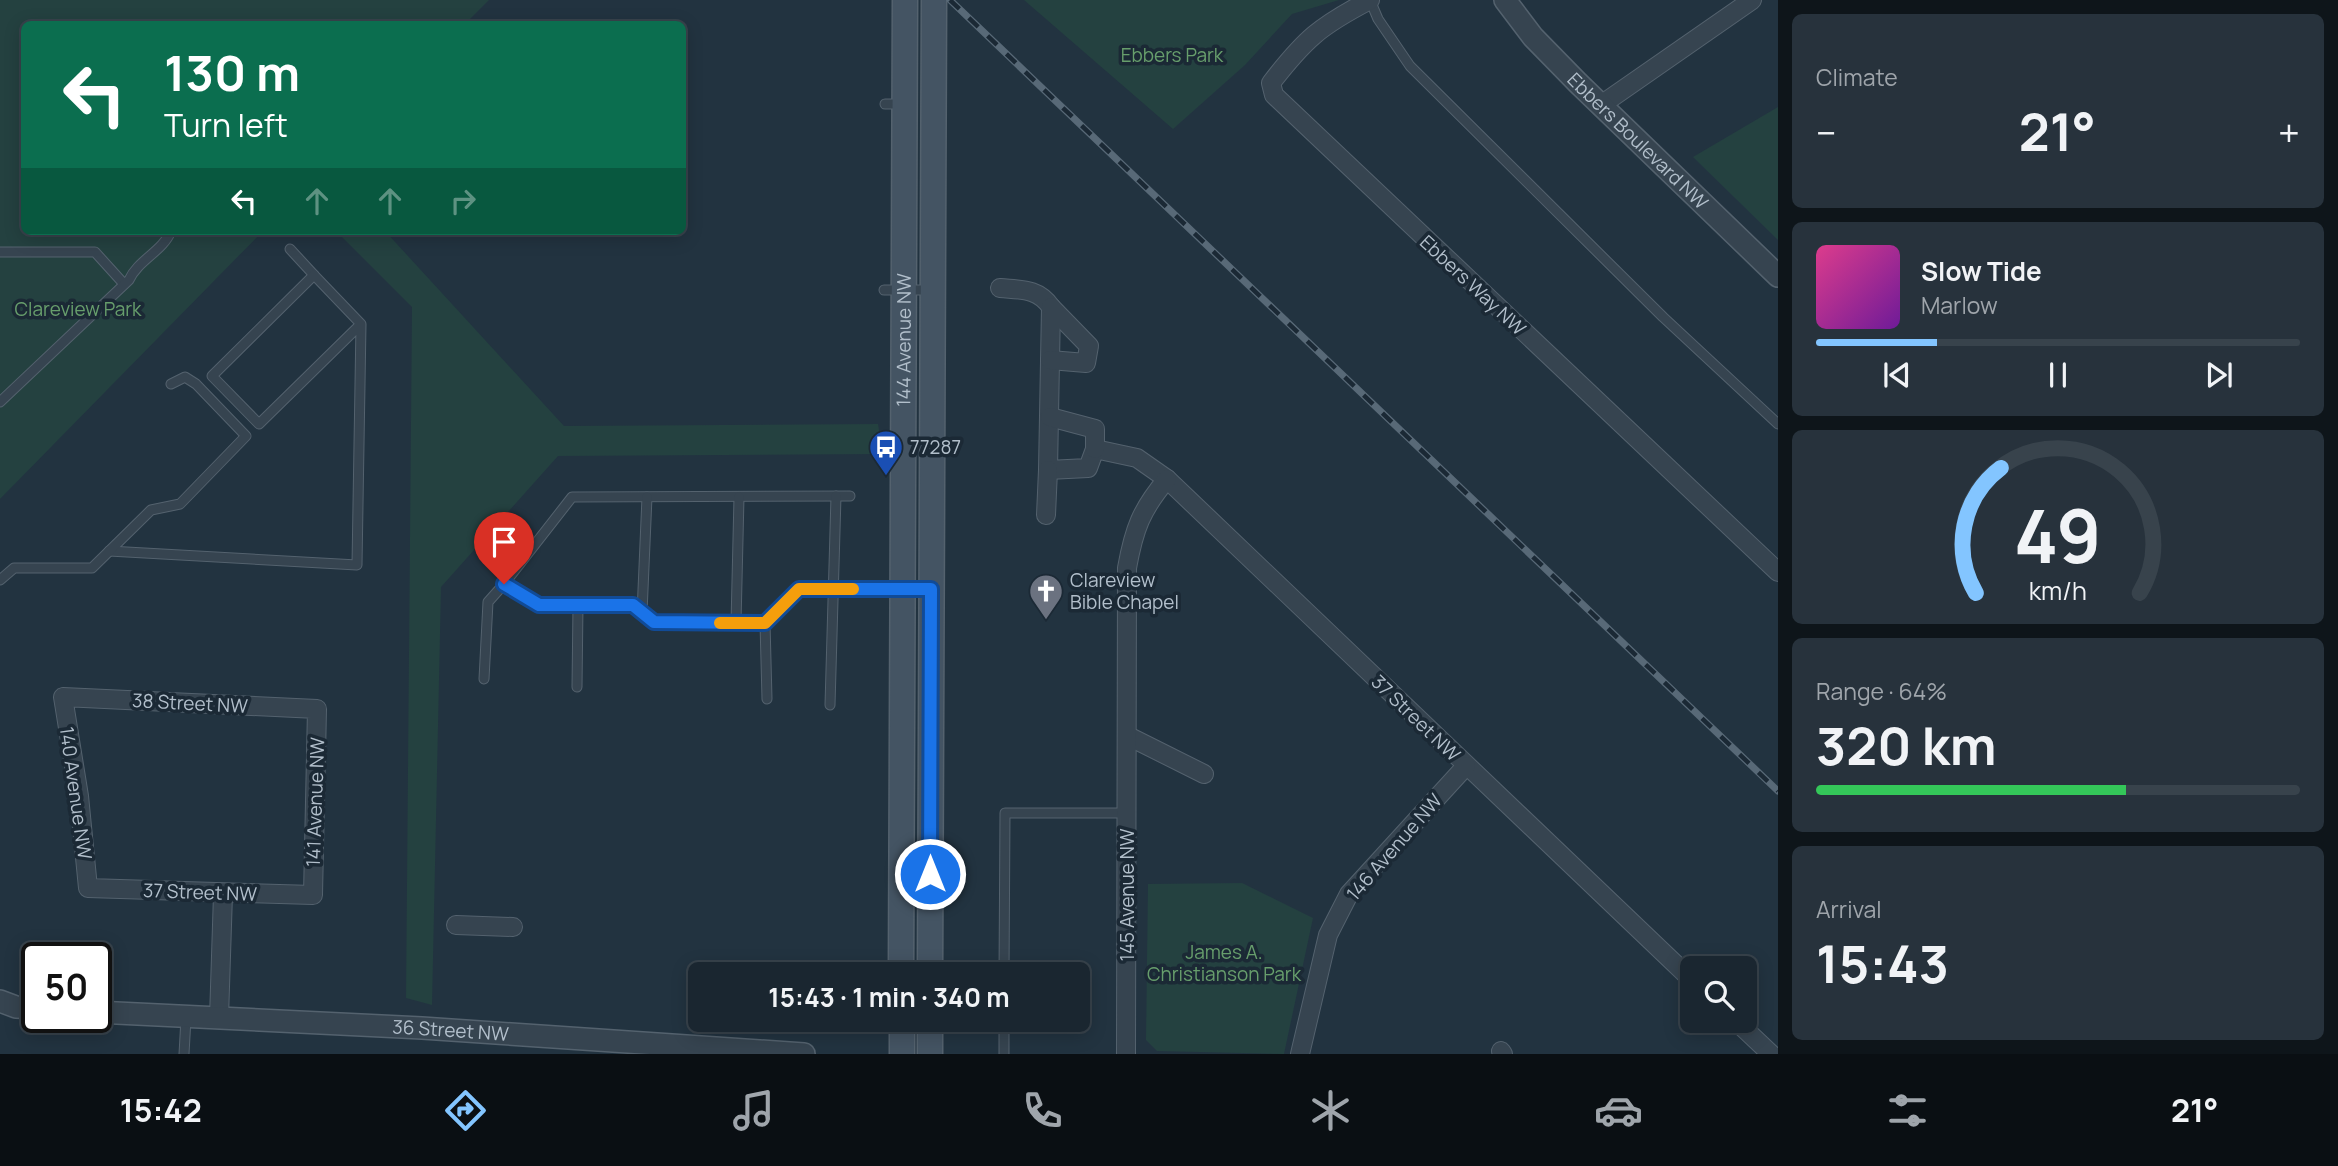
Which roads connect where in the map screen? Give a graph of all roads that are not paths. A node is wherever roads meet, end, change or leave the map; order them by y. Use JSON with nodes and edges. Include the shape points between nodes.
{"nodes":[{"id":1,"x":905,"y":0,"type":"edge"},
{"id":2,"x":934,"y":0,"type":"edge"},
{"id":3,"x":1370,"y":0,"type":"edge"},
{"id":4,"x":1505,"y":0,"type":"edge"},
{"id":5,"x":1752,"y":0,"type":"edge"},
{"id":6,"x":1601,"y":105,"type":"junction"},
{"id":7,"x":169,"y":235,"type":"edge"},
{"id":8,"x":290,"y":249,"type":"dead end"},
{"id":9,"x":0,"y":252,"type":"edge"},
{"id":10,"x":314,"y":275,"type":"junction"},
{"id":11,"x":1778,"y":276,"type":"edge"},
{"id":12,"x":124,"y":284,"type":"junction"},
{"id":13,"x":1000,"y":288,"type":"dead end"},
{"id":14,"x":894,"y":290,"type":"junction"},
{"id":15,"x":933,"y":290,"type":"junction"},
{"id":16,"x":1051,"y":307,"type":"junction"},
{"id":17,"x":360,"y":324,"type":"junction"},
{"id":18,"x":1050,"y":360,"type":"junction"},
{"id":19,"x":171,"y":384,"type":"dead end"},
{"id":20,"x":0,"y":402,"type":"edge"},
{"id":21,"x":1049,"y":417,"type":"junction"},
{"id":22,"x":259,"y":424,"type":"junction"},
{"id":23,"x":1778,"y":424,"type":"edge"},
{"id":24,"x":246,"y":436,"type":"junction"},
{"id":25,"x":1094,"y":449,"type":"junction"},
{"id":26,"x":1048,"y":470,"type":"junction"},
{"id":27,"x":1167,"y":479,"type":"junction"},
{"id":28,"x":739,"y":496,"type":"junction"},
{"id":29,"x":836,"y":496,"type":"junction"},
{"id":30,"x":850,"y":496,"type":"dead end"},
{"id":31,"x":648,"y":497,"type":"junction"},
{"id":32,"x":1046,"y":515,"type":"dead end"},
{"id":33,"x":109,"y":551,"type":"junction"},
{"id":34,"x":1778,"y":572,"type":"edge"},
{"id":35,"x":0,"y":580,"type":"edge"},
{"id":36,"x":504,"y":584,"type":"junction"},
{"id":37,"x":903,"y":588,"type":"junction"},
{"id":38,"x":832,"y":589,"type":"junction"},
{"id":39,"x":931,"y":589,"type":"junction"},
{"id":40,"x":578,"y":605,"type":"junction"},
{"id":41,"x":642,"y":613,"type":"junction"},
{"id":42,"x":736,"y":623,"type":"junction"},
{"id":43,"x":765,"y":623,"type":"junction"},
{"id":44,"x":484,"y":679,"type":"dead end"},
{"id":45,"x":577,"y":687,"type":"dead end"},
{"id":46,"x":63,"y":697,"type":"joint"},
{"id":47,"x":767,"y":699,"type":"dead end"},
{"id":48,"x":830,"y":705,"type":"dead end"},
{"id":49,"x":317,"y":709,"type":"joint"},
{"id":50,"x":1128,"y":736,"type":"junction"},
{"id":51,"x":1466,"y":766,"type":"junction"},
{"id":52,"x":1204,"y":774,"type":"dead end"},
{"id":53,"x":1128,"y":813,"type":"junction"},
{"id":54,"x":88,"y":888,"type":"joint"},
{"id":55,"x":223,"y":894,"type":"junction"},
{"id":56,"x":313,"y":895,"type":"joint"},
{"id":57,"x":456,"y":925,"type":"dead end"},
{"id":58,"x":513,"y":927,"type":"dead end"},
{"id":59,"x":901,"y":962,"type":"edge"},
{"id":60,"x":930,"y":962,"type":"edge"},
{"id":61,"x":1004,"y":962,"type":"edge"},
{"id":62,"x":1680,"y":969,"type":"edge"},
{"id":63,"x":112,"y":1013,"type":"edge"},
{"id":64,"x":186,"y":1016,"type":"junction"},
{"id":65,"x":219,"y":1018,"type":"junction"},
{"id":66,"x":902,"y":1032,"type":"edge"},
{"id":67,"x":930,"y":1032,"type":"edge"},
{"id":68,"x":1004,"y":1032,"type":"edge"},
{"id":69,"x":1749,"y":1033,"type":"edge"},
{"id":70,"x":184,"y":1054,"type":"edge"},
{"id":71,"x":804,"y":1054,"type":"edge"},
{"id":72,"x":902,"y":1054,"type":"edge"},
{"id":73,"x":930,"y":1054,"type":"edge"},
{"id":74,"x":1004,"y":1054,"type":"edge"},
{"id":75,"x":1126,"y":1054,"type":"edge"},
{"id":76,"x":1300,"y":1054,"type":"edge"},
{"id":77,"x":1771,"y":1054,"type":"edge"}],
"edges":[{"from":1,"to":14,"type":"main road","name":"144 Avenue NW","via":[[895,104]]},
{"from":2,"to":15,"type":"main road","name":"144 Avenue NW"},
{"from":3,"to":23,"type":"lane","via":[[1410,66]]},
{"from":3,"to":34,"type":"street","name":"Ebbers Way NW","via":[[1302,42],[1271,83],[1274,95]]},
{"from":4,"to":6,"type":"street","name":"Ebbers Boulevard NW","via":[[1533,37]]},
{"from":5,"to":6,"type":"street"},
{"from":6,"to":11,"type":"street","name":"Ebbers Boulevard NW"},
{"from":7,"to":12,"type":"lane"},
{"from":8,"to":10,"type":"lane"},
{"from":9,"to":12,"type":"lane","via":[[95,252]]},
{"from":10,"to":17,"type":"lane"},
{"from":10,"to":22,"type":"lane","via":[[212,376]]},
{"from":12,"to":20,"type":"lane"},
{"from":13,"to":16,"type":"street","via":[[1035,291]]},
{"from":14,"to":15,"type":"lane"},
{"from":14,"to":37,"type":"main road","name":"144 Avenue NW"},
{"from":15,"to":39,"type":"main road","name":"144 Avenue NW"},
{"from":16,"to":18,"type":"street"},
{"from":16,"to":18,"type":"street","via":[[1089,346],[1086,363]]},
{"from":17,"to":22,"type":"lane"},
{"from":17,"to":33,"type":"lane","via":[[357,565]]},
{"from":18,"to":21,"type":"street"},
{"from":19,"to":24,"type":"lane","via":[[185,377],[197,384]]},
{"from":21,"to":25,"type":"street","via":[[1095,429]]},
{"from":21,"to":26,"type":"street"},
{"from":22,"to":24,"type":"lane"},
{"from":24,"to":33,"type":"lane","via":[[180,505],[151,510]]},
{"from":25,"to":26,"type":"street","via":[[1088,468]]},
{"from":25,"to":27,"type":"street","name":"37 Street NW","via":[[1137,458]]},
{"from":26,"to":32,"type":"street"},
{"from":27,"to":50,"type":"street","name":"145 Avenue NW","via":[[1144,507],[1128,568]]},
{"from":27,"to":51,"type":"street","name":"37 Street NW"},
{"from":28,"to":29,"type":"lane"},
{"from":28,"to":31,"type":"lane"},
{"from":28,"to":42,"type":"lane"},
{"from":29,"to":30,"type":"lane"},
{"from":29,"to":38,"type":"lane"},
{"from":31,"to":36,"type":"lane","via":[[572,497]]},
{"from":31,"to":41,"type":"lane"},
{"from":33,"to":35,"type":"lane","via":[[92,568],[14,568]]},
{"from":36,"to":40,"type":"lane","via":[[539,605]]},
{"from":36,"to":44,"type":"lane","via":[[488,602]]},
{"from":37,"to":38,"type":"lane"},
{"from":37,"to":39,"type":"lane"},
{"from":37,"to":59,"type":"main road","name":"144 Avenue NW"},
{"from":38,"to":43,"type":"lane","via":[[799,589]]},
{"from":38,"to":48,"type":"lane"},
{"from":39,"to":60,"type":"main road","name":"144 Avenue NW"},
{"from":40,"to":41,"type":"lane","via":[[633,605]]},
{"from":40,"to":45,"type":"lane"},
{"from":41,"to":42,"type":"lane","via":[[654,622]]},
{"from":42,"to":43,"type":"lane"},
{"from":43,"to":47,"type":"lane"},
{"from":46,"to":49,"type":"street","name":"38 Street NW"},
{"from":46,"to":54,"type":"street","name":"140 Avenue NW"},
{"from":49,"to":56,"type":"street","name":"141 Avenue NW"},
{"from":50,"to":52,"type":"street"},
{"from":50,"to":53,"type":"street","name":"145 Avenue NW"},
{"from":51,"to":62,"type":"street","name":"37 Street NW"},
{"from":51,"to":76,"type":"street","name":"146 Avenue NW","via":[[1349,894],[1328,935]]},
{"from":53,"to":61,"type":"lane","via":[[1005,813]]},
{"from":53,"to":75,"type":"street","name":"145 Avenue NW"},
{"from":54,"to":55,"type":"street","name":"37 Street NW"},
{"from":55,"to":56,"type":"street","name":"37 Street NW"},
{"from":55,"to":65,"type":"street"},
{"from":57,"to":58,"type":"street"},
{"from":63,"to":64,"type":"street","name":"36 Street NW"},
{"from":64,"to":65,"type":"street","name":"36 Street NW"},
{"from":64,"to":70,"type":"lane"},
{"from":65,"to":71,"type":"street","name":"36 Street NW"},
{"from":66,"to":72,"type":"main road"},
{"from":67,"to":73,"type":"main road"},
{"from":68,"to":74,"type":"lane"},
{"from":69,"to":77,"type":"street"}]}
